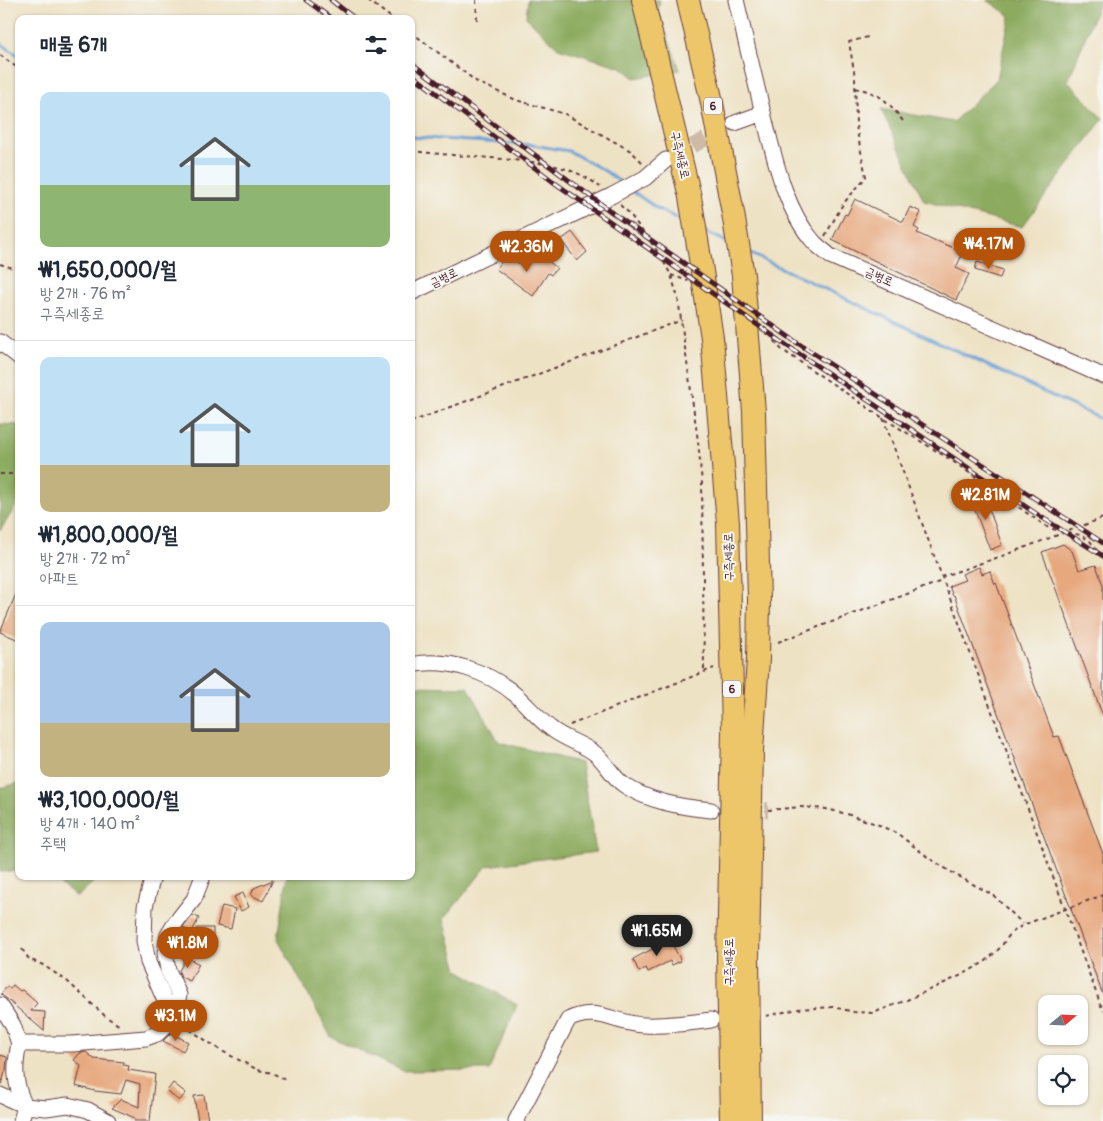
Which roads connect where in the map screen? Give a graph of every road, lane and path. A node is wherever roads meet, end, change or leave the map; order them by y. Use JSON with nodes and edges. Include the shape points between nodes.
{"nodes":[{"id":1,"x":368,"y":0,"type":"edge"},
{"id":2,"x":476,"y":0,"type":"edge"},
{"id":3,"x":644,"y":0,"type":"edge"},
{"id":4,"x":688,"y":0,"type":"edge"},
{"id":5,"x":736,"y":0,"type":"edge"},
{"id":6,"x":388,"y":15,"type":"edge"},
{"id":7,"x":478,"y":21,"type":"dead end"},
{"id":8,"x":415,"y":35,"type":"edge"},
{"id":9,"x":868,"y":37,"type":"dead end"},
{"id":10,"x":0,"y":55,"type":"edge"},
{"id":11,"x":15,"y":66,"type":"edge"},
{"id":12,"x":855,"y":88,"type":"junction"},
{"id":13,"x":763,"y":113,"type":"junction"},
{"id":14,"x":903,"y":120,"type":"dead end"},
{"id":15,"x":735,"y":123,"type":"tunnel mouth"},
{"id":16,"x":415,"y":151,"type":"edge"},
{"id":17,"x":666,"y":160,"type":"tunnel mouth"},
{"id":18,"x":649,"y":175,"type":"junction"},
{"id":19,"x":611,"y":196,"type":"junction"},
{"id":20,"x":820,"y":247,"type":"junction"},
{"id":21,"x":0,"y":264,"type":"edge"},
{"id":22,"x":15,"y":268,"type":"edge"},
{"id":23,"x":671,"y":275,"type":"junction"},
{"id":24,"x":690,"y":282,"type":"dead end"},
{"id":25,"x":415,"y":291,"type":"edge"},
{"id":26,"x":682,"y":320,"type":"junction"},
{"id":27,"x":763,"y":326,"type":"dead end"},
{"id":28,"x":0,"y":342,"type":"edge"},
{"id":29,"x":15,"y":355,"type":"edge"},
{"id":30,"x":1103,"y":376,"type":"edge"},
{"id":31,"x":883,"y":418,"type":"junction"},
{"id":32,"x":415,"y":420,"type":"edge"},
{"id":33,"x":0,"y":474,"type":"edge"},
{"id":34,"x":15,"y":474,"type":"edge"},
{"id":35,"x":1103,"y":518,"type":"edge"},
{"id":36,"x":1064,"y":533,"type":"junction"},
{"id":37,"x":1103,"y":559,"type":"edge"},
{"id":38,"x":941,"y":577,"type":"junction"},
{"id":39,"x":943,"y":581,"type":"junction"},
{"id":40,"x":778,"y":642,"type":"dead end"},
{"id":41,"x":415,"y":664,"type":"edge"},
{"id":42,"x":720,"y":666,"type":"dead end"},
{"id":43,"x":704,"y":671,"type":"junction"},
{"id":44,"x":554,"y":731,"type":"junction"},
{"id":45,"x":711,"y":810,"type":"dead end"},
{"id":46,"x":768,"y":810,"type":"tunnel mouth"},
{"id":47,"x":152,"y":880,"type":"edge"},
{"id":48,"x":201,"y":880,"type":"edge"},
{"id":49,"x":1103,"y":895,"type":"edge"},
{"id":50,"x":1066,"y":908,"type":"junction"},
{"id":51,"x":1023,"y":925,"type":"junction"},
{"id":52,"x":22,"y":948,"type":"dead end"},
{"id":53,"x":0,"y":1005,"type":"edge"},
{"id":54,"x":1103,"y":1011,"type":"edge"},
{"id":55,"x":765,"y":1016,"type":"dead end"},
{"id":56,"x":711,"y":1020,"type":"dead end"},
{"id":57,"x":169,"y":1023,"type":"junction"},
{"id":58,"x":125,"y":1028,"type":"dead end"},
{"id":59,"x":19,"y":1044,"type":"junction"},
{"id":60,"x":286,"y":1080,"type":"dead end"},
{"id":61,"x":0,"y":1095,"type":"edge"},
{"id":62,"x":25,"y":1106,"type":"junction"},
{"id":63,"x":21,"y":1121,"type":"edge"},
{"id":64,"x":108,"y":1121,"type":"edge"},
{"id":65,"x":516,"y":1121,"type":"edge"},
{"id":66,"x":731,"y":1121,"type":"edge"},
{"id":67,"x":750,"y":1121,"type":"edge"}],
"edges":[{"from":1,"to":6,"type":"path"},
{"from":2,"to":7,"type":"path"},
{"from":3,"to":66,"type":"highway","name":"구즉세종로","number":"6","via":[[690,197],[700,258],[712,338],[728,523],[733,732],[728,958]]},
{"from":4,"to":67,"type":"highway","name":"구즉세종로","number":"6","via":[[711,98],[743,275],[754,412],[759,600],[748,957]]},
{"from":5,"to":13,"type":"street","name":"금병로"},
{"from":8,"to":18,"type":"path","via":[[477,82],[516,100],[565,114],[630,151]]},
{"from":9,"to":12,"type":"path","via":[[849,42]]},
{"from":10,"to":11,"type":"path"},
{"from":12,"to":14,"type":"path","via":[[886,100]]},
{"from":12,"to":20,"type":"path","via":[[856,126],[866,177],[844,204]]},
{"from":13,"to":15,"type":"street"},
{"from":13,"to":20,"type":"street","name":"금병로","via":[[778,171],[795,214]]},
{"from":16,"to":19,"type":"path","via":[[559,166],[580,174]]},
{"from":17,"to":18,"type":"street"},
{"from":18,"to":19,"type":"street","name":"금병로"},
{"from":19,"to":23,"type":"path","via":[[629,213]]},
{"from":19,"to":25,"type":"street","name":"금병로"},
{"from":20,"to":30,"type":"street","name":"금병로","via":[[830,256]]},
{"from":21,"to":22,"type":"path"},
{"from":23,"to":24,"type":"path"},
{"from":23,"to":26,"type":"path"},
{"from":26,"to":32,"type":"path"},
{"from":26,"to":43,"type":"path","via":[[702,482]]},
{"from":27,"to":31,"type":"path","via":[[781,349]]},
{"from":28,"to":29,"type":"street"},
{"from":31,"to":36,"type":"path","via":[[1048,527]]},
{"from":31,"to":38,"type":"path"},
{"from":33,"to":34,"type":"path"},
{"from":35,"to":36,"type":"path"},
{"from":36,"to":37,"type":"path","via":[[1081,535],[1090,541]]},
{"from":36,"to":38,"type":"path"},
{"from":38,"to":39,"type":"path"},
{"from":39,"to":40,"type":"path"},
{"from":39,"to":50,"type":"path"},
{"from":41,"to":44,"type":"street","via":[[458,665],[479,673],[518,697],[535,717]]},
{"from":42,"to":43,"type":"path"},
{"from":43,"to":44,"type":"path"},
{"from":44,"to":45,"type":"street","via":[[594,752],[623,785],[681,807]]},
{"from":46,"to":51,"type":"path","via":[[826,809],[879,825],[898,834],[956,876],[993,895]]},
{"from":47,"to":57,"type":"street","via":[[145,907],[144,941],[148,962],[166,1003]]},
{"from":48,"to":57,"type":"street","via":[[194,899],[168,935],[168,970],[179,995],[174,1018]]},
{"from":49,"to":50,"type":"path"},
{"from":50,"to":51,"type":"path"},
{"from":50,"to":54,"type":"path"},
{"from":51,"to":55,"type":"path","via":[[986,961],[964,974],[873,1013],[834,1007],[798,1008]]},
{"from":52,"to":58,"type":"path","via":[[29,959],[60,976],[105,1016]]},
{"from":53,"to":59,"type":"street","via":[[13,1025]]},
{"from":56,"to":65,"type":"street","via":[[642,1025],[594,1013],[580,1014],[568,1020]]},
{"from":57,"to":59,"type":"street","via":[[157,1034],[146,1038],[72,1044]]},
{"from":57,"to":60,"type":"path","via":[[184,1025],[203,1040],[258,1070]]},
{"from":59,"to":62,"type":"street","via":[[15,1064],[17,1089]]},
{"from":61,"to":62,"type":"street"},
{"from":62,"to":63,"type":"street"},
{"from":62,"to":64,"type":"street","via":[[68,1106],[88,1110]]}]}
